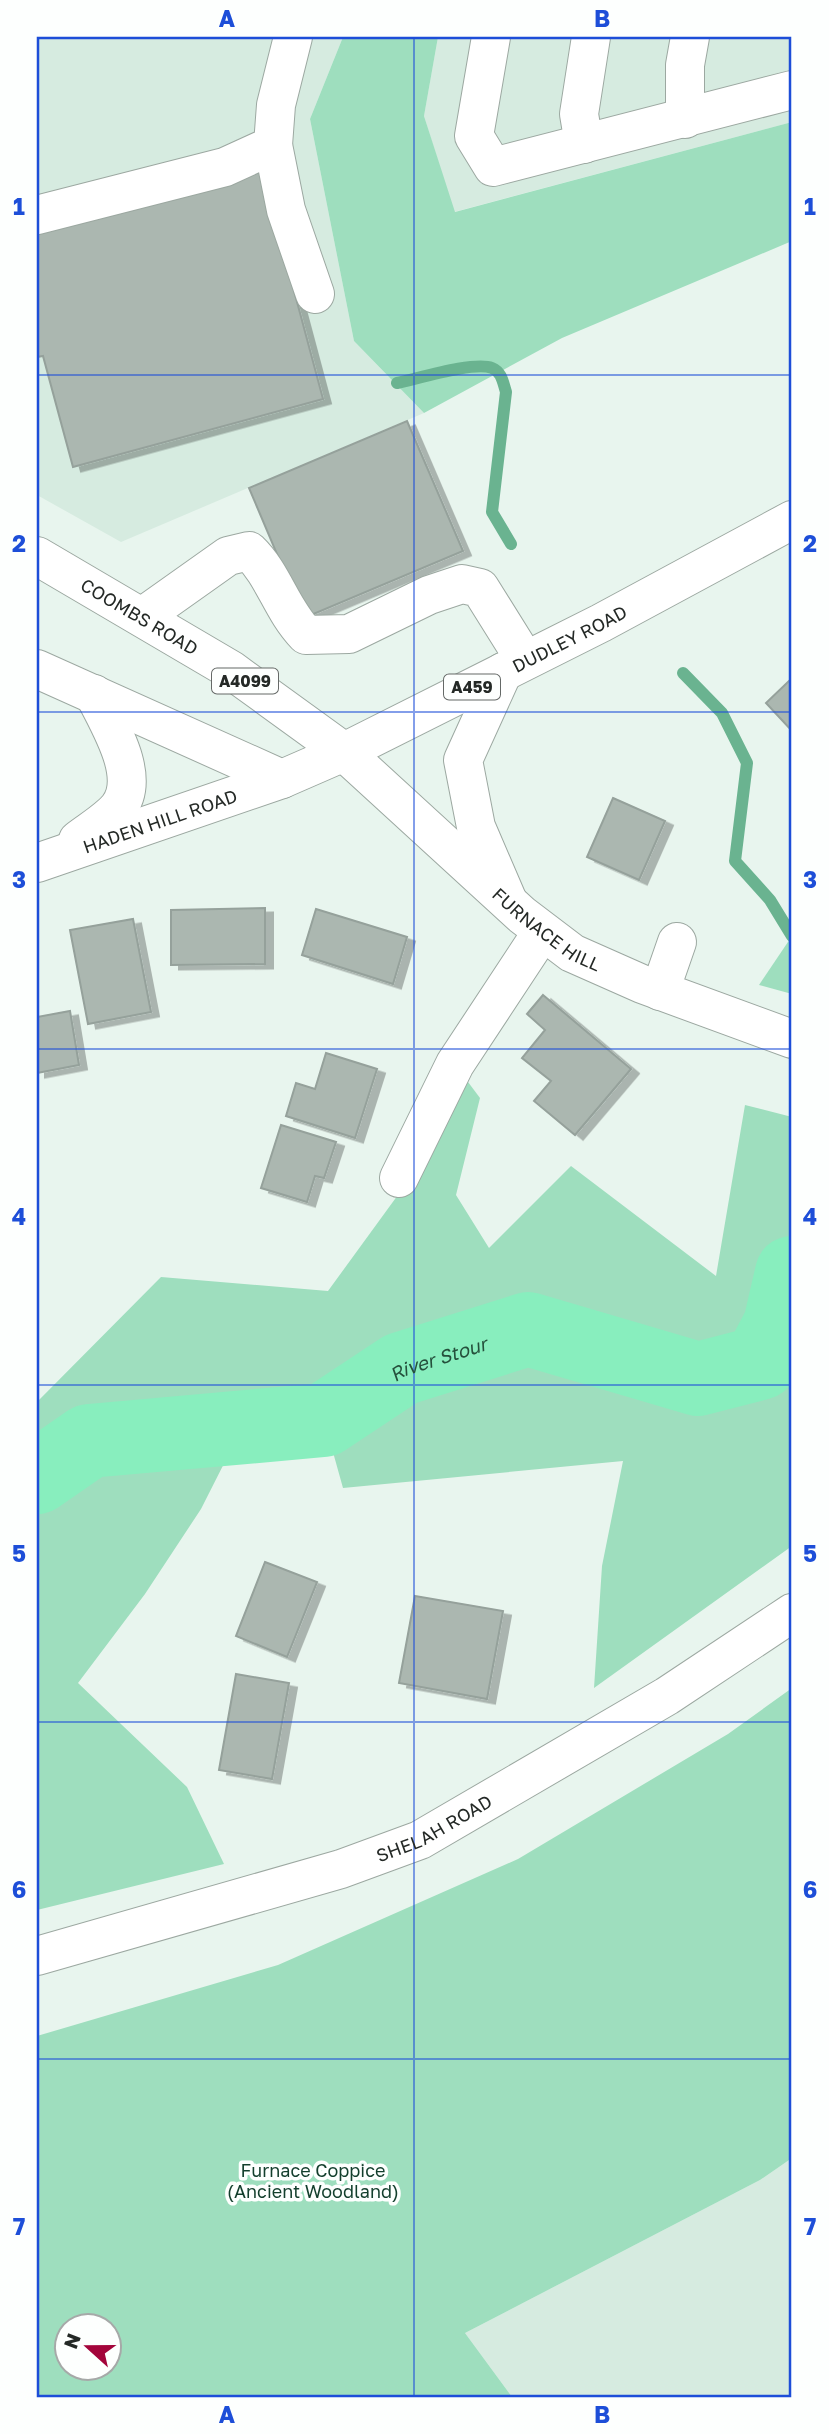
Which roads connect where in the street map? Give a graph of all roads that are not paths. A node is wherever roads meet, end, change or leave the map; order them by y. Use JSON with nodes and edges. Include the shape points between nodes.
{"nodes":[{"id":1,"x":293,"y":37,"type":"edge"},
{"id":2,"x":491,"y":37,"type":"edge"},
{"id":3,"x":591,"y":37,"type":"edge"},
{"id":4,"x":690,"y":37,"type":"edge"},
{"id":5,"x":792,"y":90,"type":"edge"},
{"id":6,"x":685,"y":119,"type":"junction"},
{"id":7,"x":584,"y":144,"type":"junction"},
{"id":8,"x":274,"y":145,"type":"junction"},
{"id":9,"x":37,"y":215,"type":"edge"},
{"id":10,"x":315,"y":294,"type":"dead end"},
{"id":11,"x":792,"y":520,"type":"edge"},
{"id":12,"x":37,"y":556,"type":"edge"},
{"id":13,"x":142,"y":617,"type":"junction"},
{"id":14,"x":514,"y":666,"type":"junction"},
{"id":15,"x":37,"y":669,"type":"edge"},
{"id":16,"x":94,"y":694,"type":"junction"},
{"id":17,"x":344,"y":752,"type":"junction"},
{"id":18,"x":282,"y":779,"type":"junction"},
{"id":19,"x":47,"y":860,"type":"edge"},
{"id":20,"x":507,"y":900,"type":"junction"},
{"id":21,"x":542,"y":932,"type":"junction"},
{"id":22,"x":677,"y":942,"type":"dead end"},
{"id":23,"x":660,"y":991,"type":"junction"},
{"id":24,"x":785,"y":1037,"type":"edge"},
{"id":25,"x":399,"y":1178,"type":"dead end"},
{"id":26,"x":792,"y":1613,"type":"edge"},
{"id":27,"x":37,"y":1956,"type":"edge"}],
"edges":[{"from":1,"to":8,"type":"main road","via":[[276,105]]},
{"from":2,"to":7,"type":"main road","via":[[474,136],[493,167]]},
{"from":3,"to":7,"type":"main road","via":[[579,114]]},
{"from":4,"to":6,"type":"main road"},
{"from":5,"to":6,"type":"main road"},
{"from":6,"to":7,"type":"main road"},
{"from":8,"to":9,"type":"main road","via":[[225,166]]},
{"from":8,"to":10,"type":"main road","via":[[286,210]]},
{"from":11,"to":14,"type":"main road","name":"DUDLEY ROAD","number":"A459"},
{"from":12,"to":13,"type":"main road","name":"COOMBS ROAD","number":"A4099"},
{"from":13,"to":14,"type":"main road","via":[[228,556],[249,551],[265,566],[290,618],[306,635],[349,634],[462,584],[480,588]]},
{"from":13,"to":17,"type":"main road","name":"COOMBS ROAD","number":"A4099","via":[[231,670]]},
{"from":14,"to":17,"type":"main road","name":"DUDLEY ROAD","number":"A459"},
{"from":14,"to":20,"type":"main road","via":[[463,760],[476,827]]},
{"from":15,"to":16,"type":"main road"},
{"from":16,"to":18,"type":"main road"},
{"from":16,"to":19,"type":"main road","via":[[123,752],[126,781],[119,807]]},
{"from":17,"to":18,"type":"main road","number":"A459"},
{"from":17,"to":20,"type":"main road","name":"FURNACE HILL"},
{"from":18,"to":19,"type":"main road","name":"HADEN HILL ROAD","number":"A459"},
{"from":20,"to":21,"type":"main road","name":"FURNACE HILL"},
{"from":21,"to":23,"type":"main road","name":"FURNACE HILL","via":[[572,953]]},
{"from":21,"to":25,"type":"main road","via":[[455,1064]]},
{"from":22,"to":23,"type":"main road"},
{"from":23,"to":24,"type":"main road","name":"FURNACE HILL"},
{"from":26,"to":27,"type":"main road","name":"SHELAH ROAD","via":[[667,1696],[419,1840],[341,1869]]}]}
